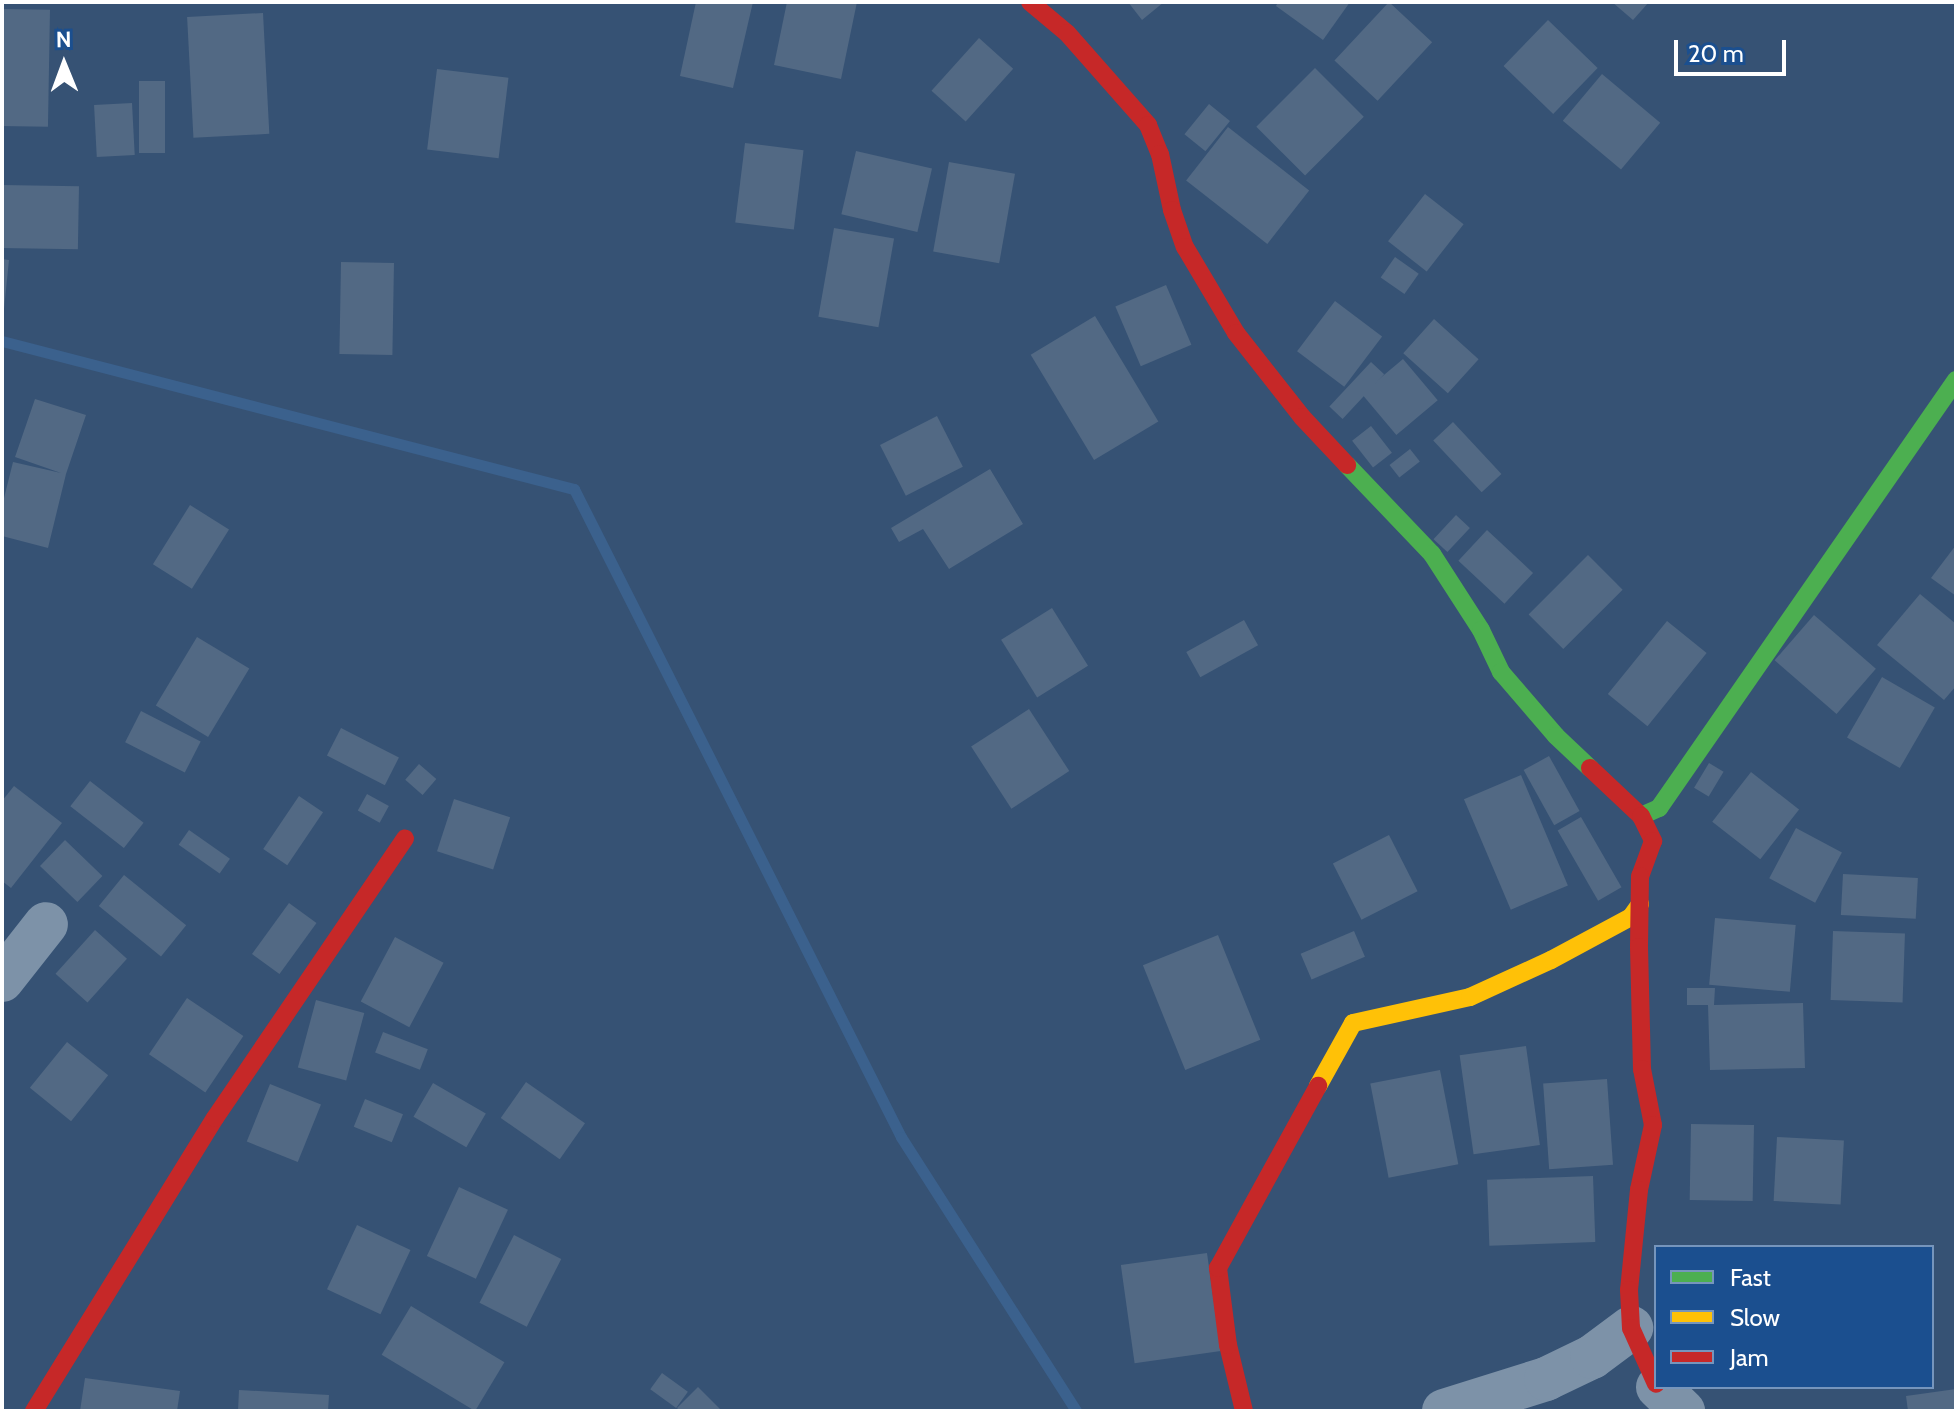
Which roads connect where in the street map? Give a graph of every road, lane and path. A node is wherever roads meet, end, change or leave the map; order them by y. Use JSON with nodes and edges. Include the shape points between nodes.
{"nodes":[{"id":1,"x":1030,"y":2,"type":"edge"},
{"id":2,"x":1956,"y":380,"type":"edge"},
{"id":3,"x":1641,"y":816,"type":"junction"},
{"id":4,"x":405,"y":838,"type":"dead end"},
{"id":5,"x":1640,"y":904,"type":"junction"},
{"id":6,"x":46,"y":924,"type":"dead end"},
{"id":7,"x":2,"y":980,"type":"edge"},
{"id":8,"x":1631,"y":1328,"type":"junction"},
{"id":9,"x":1654,"y":1379,"type":"edge"},
{"id":10,"x":1660,"y":1389,"type":"edge"},
{"id":11,"x":34,"y":1411,"type":"edge"},
{"id":12,"x":1244,"y":1411,"type":"edge"},
{"id":13,"x":1444,"y":1411,"type":"edge"},
{"id":14,"x":1683,"y":1411,"type":"edge"}],
"edges":[{"from":1,"to":3,"type":"street","via":[[1067,33],[1148,125],[1185,247],[1236,333],[1372,496],[1432,554],[1501,672],[1556,736]]},
{"from":2,"to":3,"type":"street","via":[[1659,808]]},
{"from":3,"to":5,"type":"street","via":[[1653,841],[1640,876]]},
{"from":4,"to":11,"type":"street","via":[[215,1118]]},
{"from":5,"to":8,"type":"street","via":[[1642,1069],[1653,1125],[1634,1236]]},
{"from":5,"to":12,"type":"street","via":[[1631,917],[1470,997],[1353,1023],[1218,1268]]},
{"from":6,"to":7,"type":"street"},
{"from":8,"to":9,"type":"street"},
{"from":8,"to":13,"type":"street","via":[[1592,1357],[1546,1379]]},
{"from":10,"to":14,"type":"street"}]}
